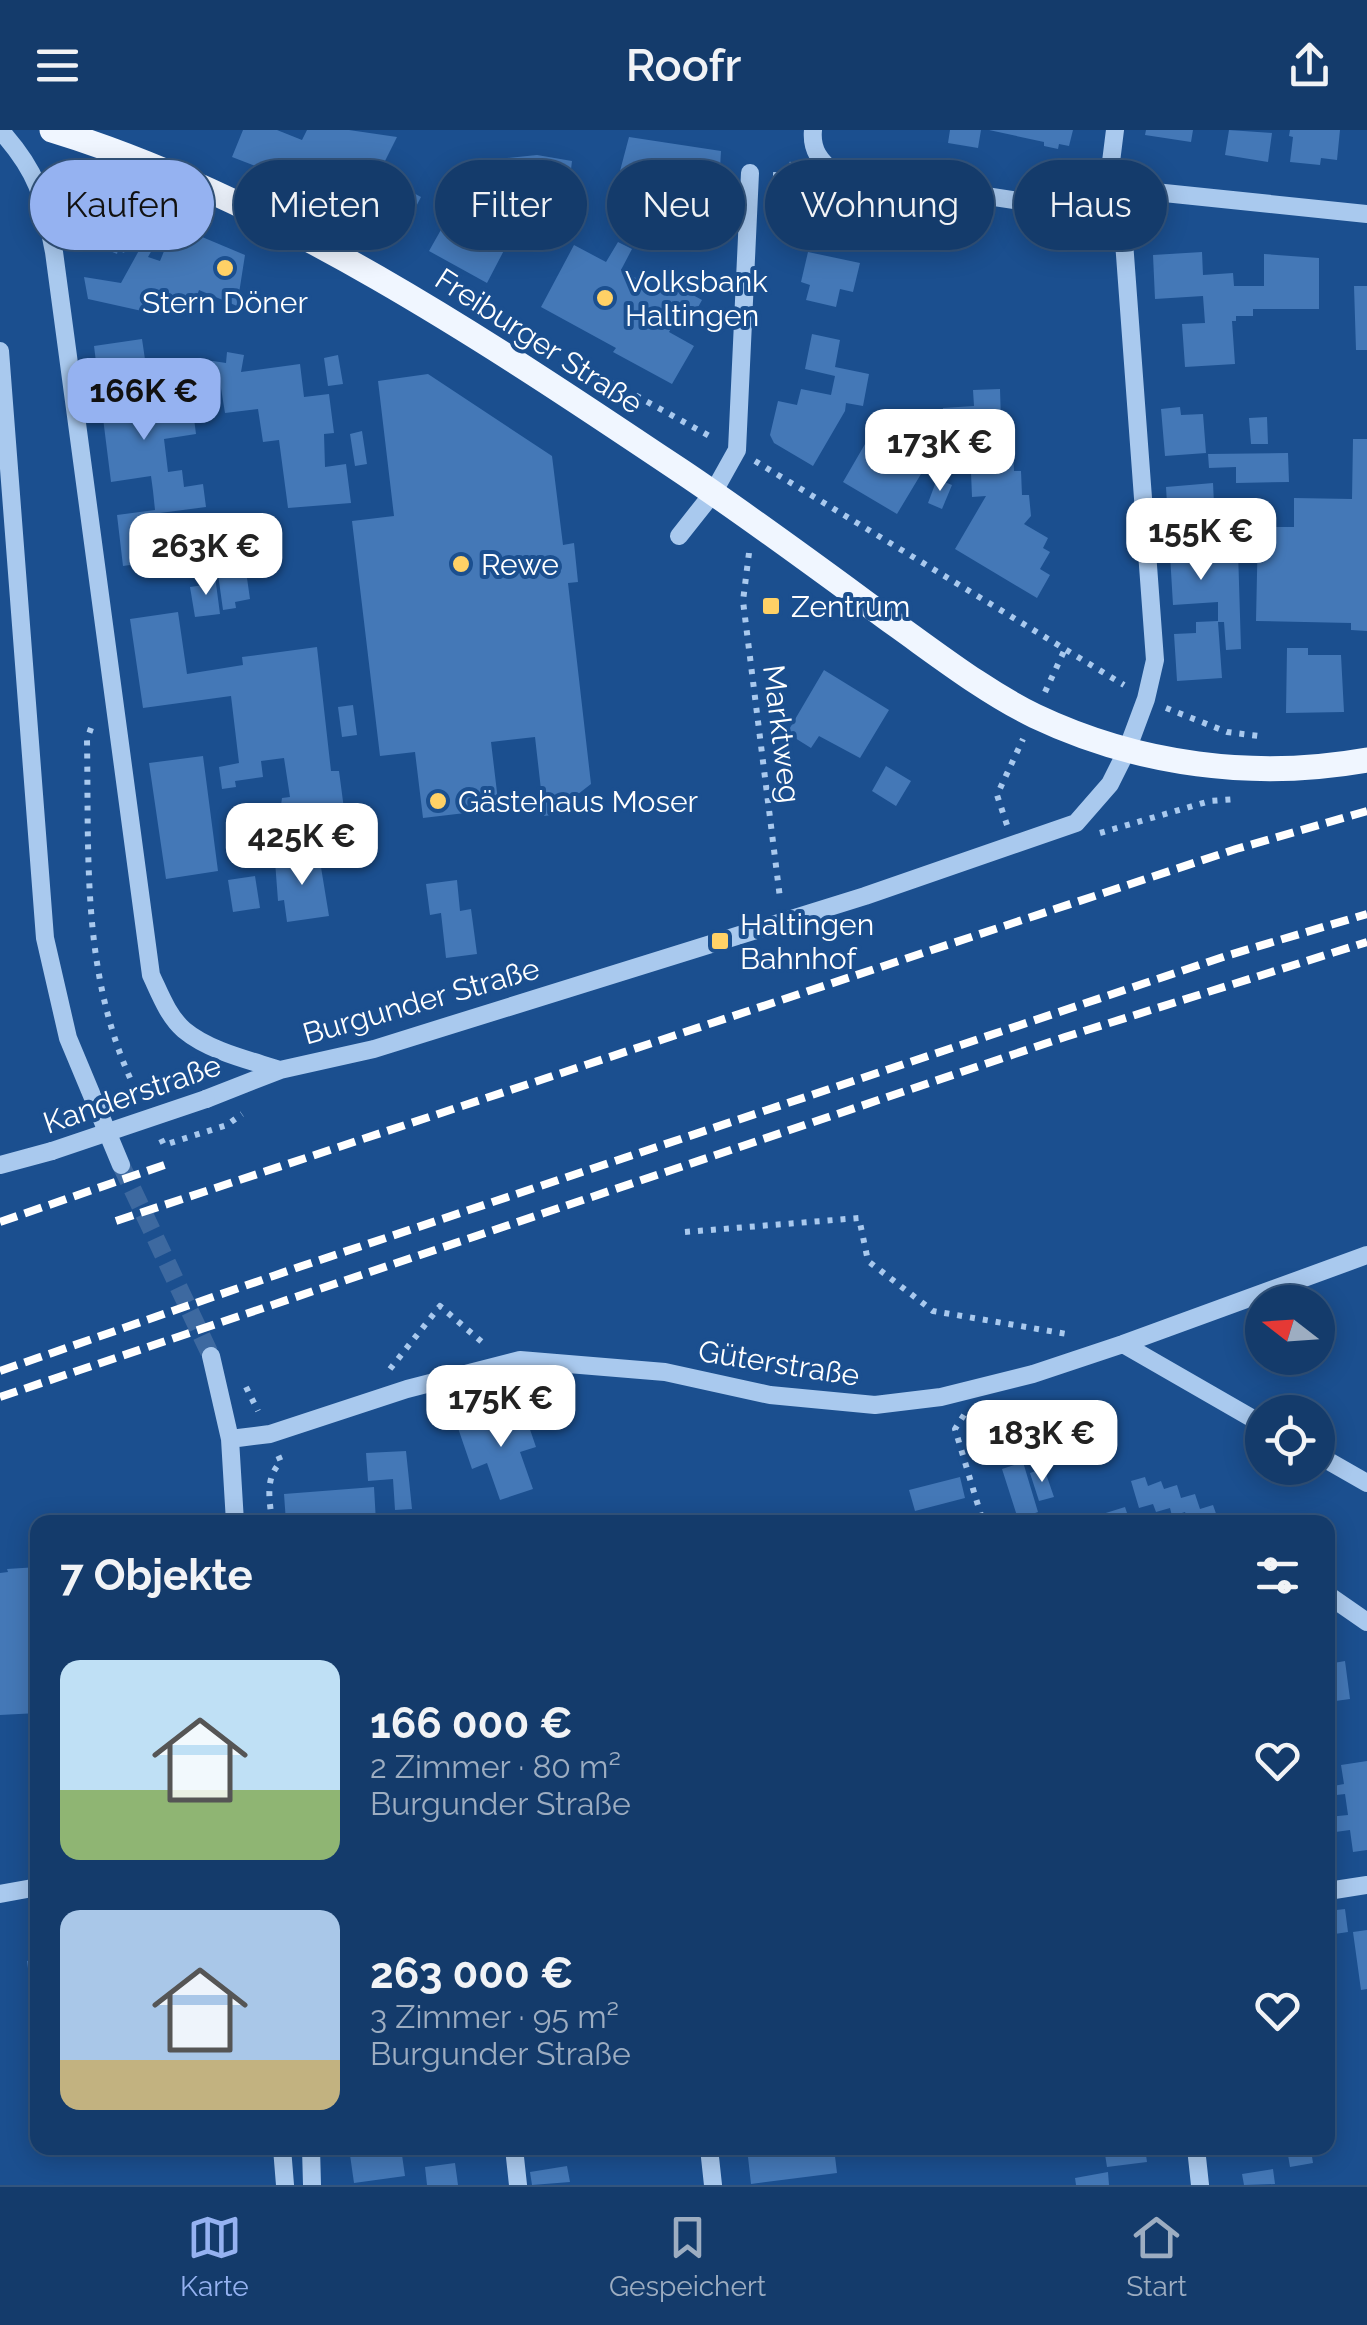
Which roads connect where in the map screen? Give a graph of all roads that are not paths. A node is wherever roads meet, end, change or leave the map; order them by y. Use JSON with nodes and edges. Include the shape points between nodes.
{"nodes":[{"id":1,"x":0,"y":130,"type":"edge"},
{"id":2,"x":52,"y":130,"type":"edge"},
{"id":3,"x":813,"y":130,"type":"edge"},
{"id":4,"x":1115,"y":130,"type":"edge"},
{"id":5,"x":1111,"y":160,"type":"edge"},
{"id":6,"x":750,"y":173,"type":"road end"},
{"id":7,"x":1167,"y":193,"type":"edge"},
{"id":8,"x":1014,"y":200,"type":"edge"},
{"id":9,"x":1367,"y":214,"type":"edge"},
{"id":10,"x":1124,"y":250,"type":"edge"},
{"id":11,"x":0,"y":351,"type":"edge"},
{"id":12,"x":713,"y":493,"type":"junction"},
{"id":13,"x":679,"y":536,"type":"dead end"},
{"id":14,"x":1128,"y":750,"type":"junction"},
{"id":15,"x":1367,"y":760,"type":"edge"},
{"id":16,"x":280,"y":1070,"type":"junction"},
{"id":17,"x":0,"y":1165,"type":"edge"},
{"id":18,"x":122,"y":1165,"type":"tunnel mouth"},
{"id":19,"x":1367,"y":1255,"type":"edge"},
{"id":20,"x":1122,"y":1344,"type":"junction"},
{"id":21,"x":210,"y":1356,"type":"tunnel mouth"},
{"id":22,"x":1245,"y":1414,"type":"edge"},
{"id":23,"x":230,"y":1439,"type":"junction"},
{"id":24,"x":1335,"y":1465,"type":"edge"},
{"id":25,"x":1367,"y":1483,"type":"edge"},
{"id":26,"x":235,"y":1515,"type":"edge"},
{"id":27,"x":1335,"y":1600,"type":"edge"},
{"id":28,"x":1367,"y":1622,"type":"edge"},
{"id":29,"x":1367,"y":1885,"type":"edge"},
{"id":30,"x":30,"y":1888,"type":"edge"},
{"id":31,"x":1335,"y":1889,"type":"edge"},
{"id":32,"x":0,"y":1894,"type":"edge"},
{"id":33,"x":283,"y":2155,"type":"edge"},
{"id":34,"x":312,"y":2155,"type":"edge"},
{"id":35,"x":515,"y":2155,"type":"edge"},
{"id":36,"x":710,"y":2155,"type":"edge"},
{"id":37,"x":1197,"y":2155,"type":"edge"},
{"id":38,"x":285,"y":2185,"type":"edge"},
{"id":39,"x":312,"y":2185,"type":"edge"},
{"id":40,"x":518,"y":2185,"type":"edge"},
{"id":41,"x":714,"y":2185,"type":"edge"},
{"id":42,"x":1200,"y":2185,"type":"edge"}],
"edges":[{"from":1,"to":16,"type":"street","name":"Burgunder Straße","via":[[42,192],[54,252],[151,975],[185,1031]]},
{"from":2,"to":12,"type":"main road","name":"Freiburger Straße","via":[[227,200],[361,270]]},
{"from":3,"to":8,"type":"street","via":[[820,160],[834,173]]},
{"from":4,"to":5,"type":"street"},
{"from":6,"to":12,"type":"street","via":[[737,450]]},
{"from":7,"to":9,"type":"street"},
{"from":10,"to":14,"type":"street","via":[[1155,660]]},
{"from":11,"to":18,"type":"street","via":[[45,938],[68,1038]]},
{"from":12,"to":13,"type":"street"},
{"from":12,"to":14,"type":"main road","name":"Freiburger Straße","via":[[972,679],[1035,716]]},
{"from":14,"to":15,"type":"main road","name":"Freiburger Straße","via":[[1260,769]]},
{"from":14,"to":16,"type":"street","name":"Burgunder Straße","via":[[1110,784],[1076,823],[374,1050]]},
{"from":16,"to":17,"type":"street","name":"Kanderstraße","bridge":true},
{"from":19,"to":20,"type":"street","name":"Güterstraße"},
{"from":20,"to":22,"type":"street"},
{"from":20,"to":23,"type":"street","name":"Güterstraße","via":[[940,1397],[875,1405],[770,1395],[666,1372],[520,1360],[270,1434]]},
{"from":21,"to":23,"type":"street"},
{"from":23,"to":26,"type":"street"},
{"from":24,"to":25,"type":"street"},
{"from":27,"to":28,"type":"street"},
{"from":29,"to":31,"type":"street"},
{"from":30,"to":32,"type":"street"},
{"from":33,"to":38,"type":"street"},
{"from":34,"to":39,"type":"street"},
{"from":35,"to":40,"type":"street"},
{"from":36,"to":41,"type":"street"},
{"from":37,"to":42,"type":"street"}]}
